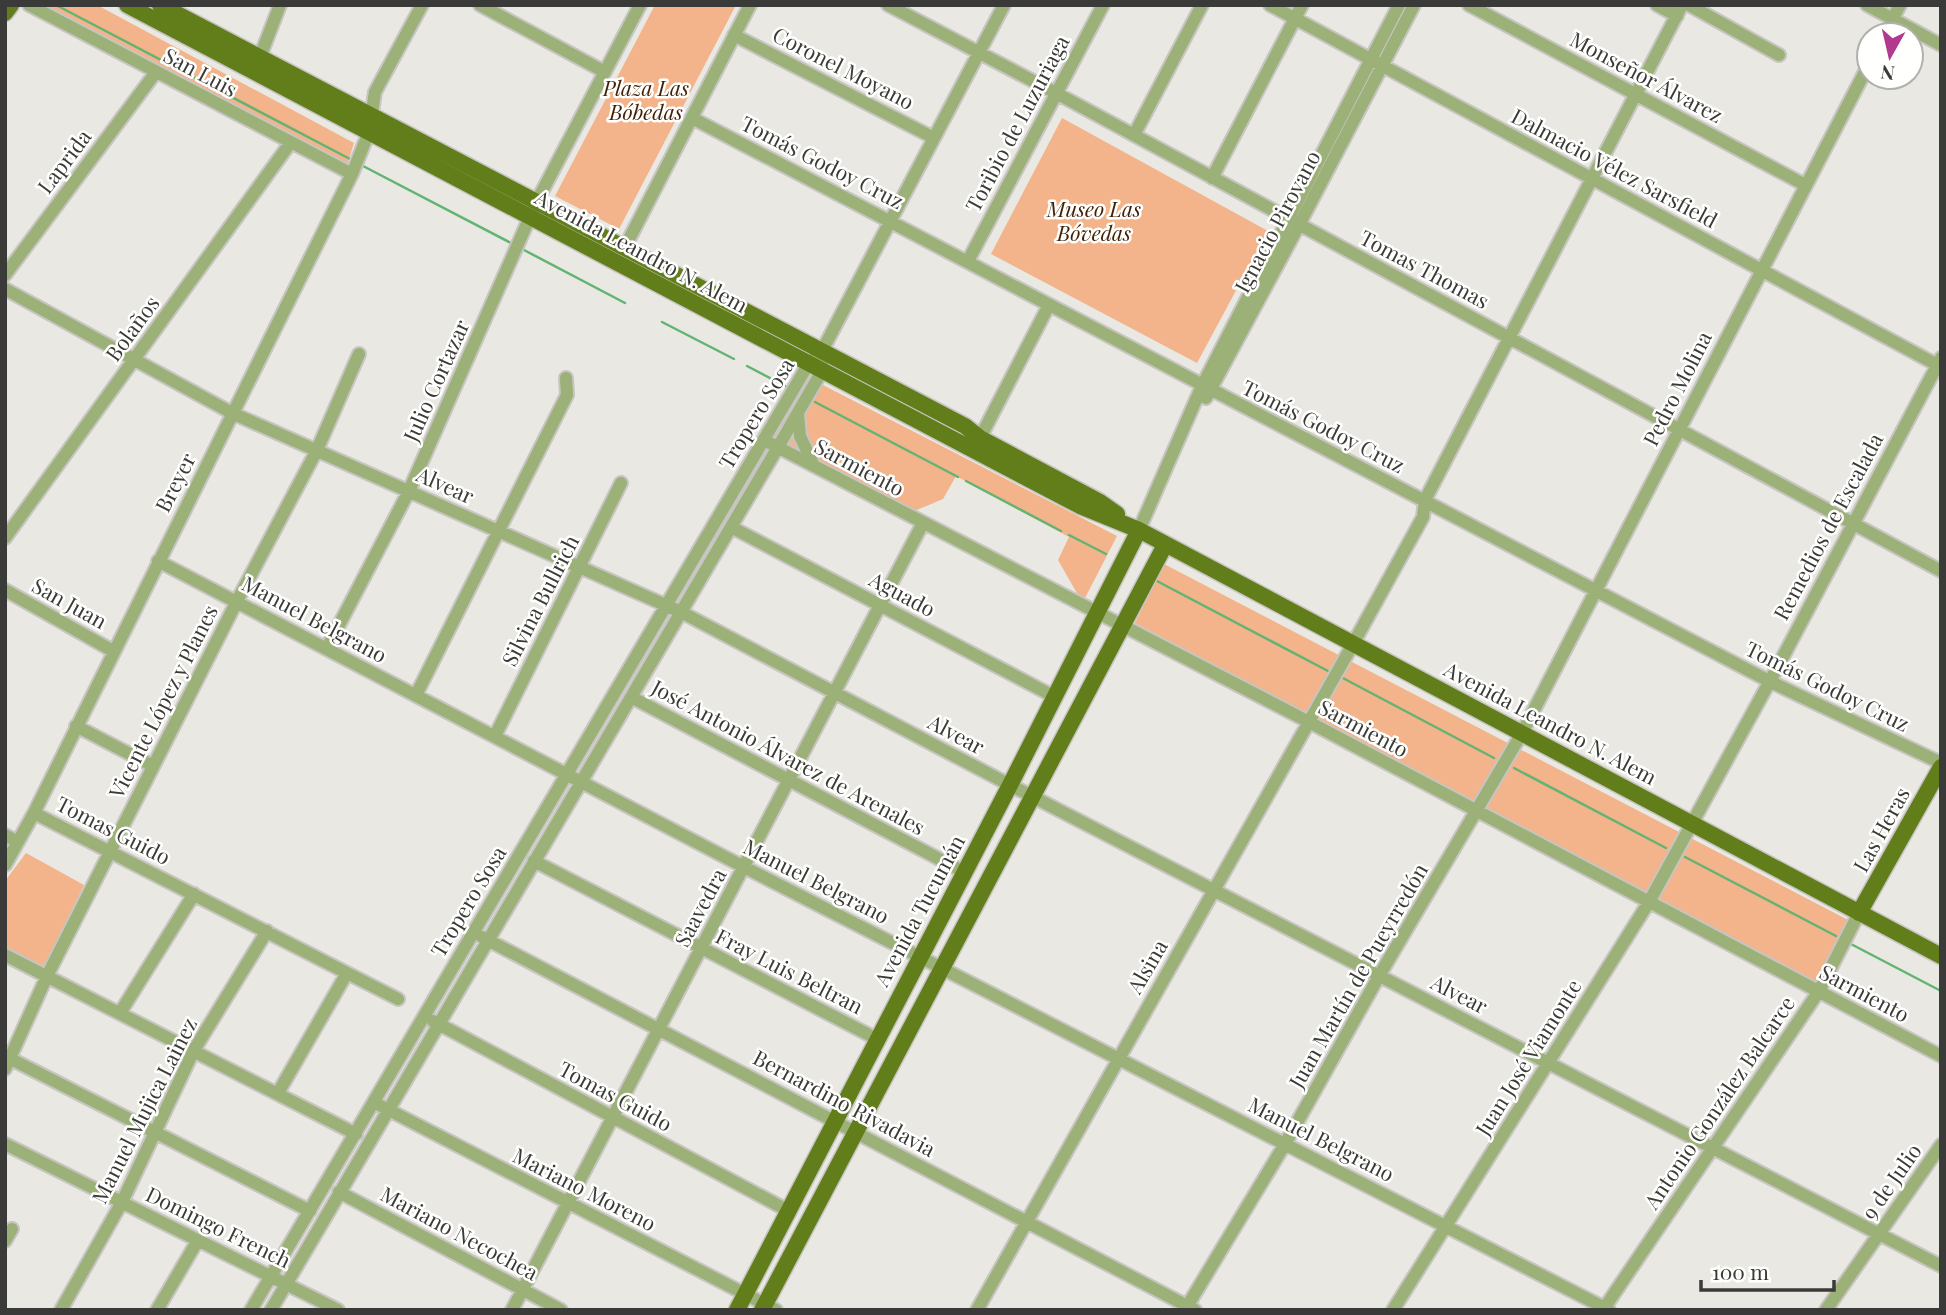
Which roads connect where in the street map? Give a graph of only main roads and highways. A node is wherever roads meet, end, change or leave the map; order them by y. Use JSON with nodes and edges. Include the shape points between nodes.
{"nodes":[{"id":1,"x":11,"y":5,"type":"edge"},
{"id":2,"x":127,"y":5,"type":"edge"},
{"id":3,"x":160,"y":5,"type":"edge"},
{"id":4,"x":5,"y":13,"type":"edge"},
{"id":5,"x":1139,"y":530,"type":"junction"},
{"id":6,"x":1164,"y":545,"type":"junction"},
{"id":7,"x":1941,"y":765,"type":"edge"},
{"id":8,"x":1859,"y":913,"type":"junction"},
{"id":9,"x":1941,"y":956,"type":"edge"},
{"id":10,"x":767,"y":1308,"type":"edge"},
{"id":11,"x":737,"y":1310,"type":"edge"}],
"edges":[{"from":1,"to":4,"type":"main road"},
{"from":2,"to":5,"type":"main road","name":"Avenida Leandro N. Alem","via":[[1080,506]]},
{"from":3,"to":5,"type":"main road","name":"Avenida Leandro N. Alem","via":[[965,426],[1100,502]]},
{"from":5,"to":6,"type":"main road","name":"Avenida Leandro N. Alem"},
{"from":5,"to":11,"type":"main road","name":"Avenida Tucumán"},
{"from":6,"to":8,"type":"main road","name":"Avenida Leandro N. Alem"},
{"from":6,"to":10,"type":"main road"},
{"from":7,"to":8,"type":"main road","name":"Las Heras"},
{"from":8,"to":9,"type":"main road","name":"Avenida Leandro N. Alem"}]}
